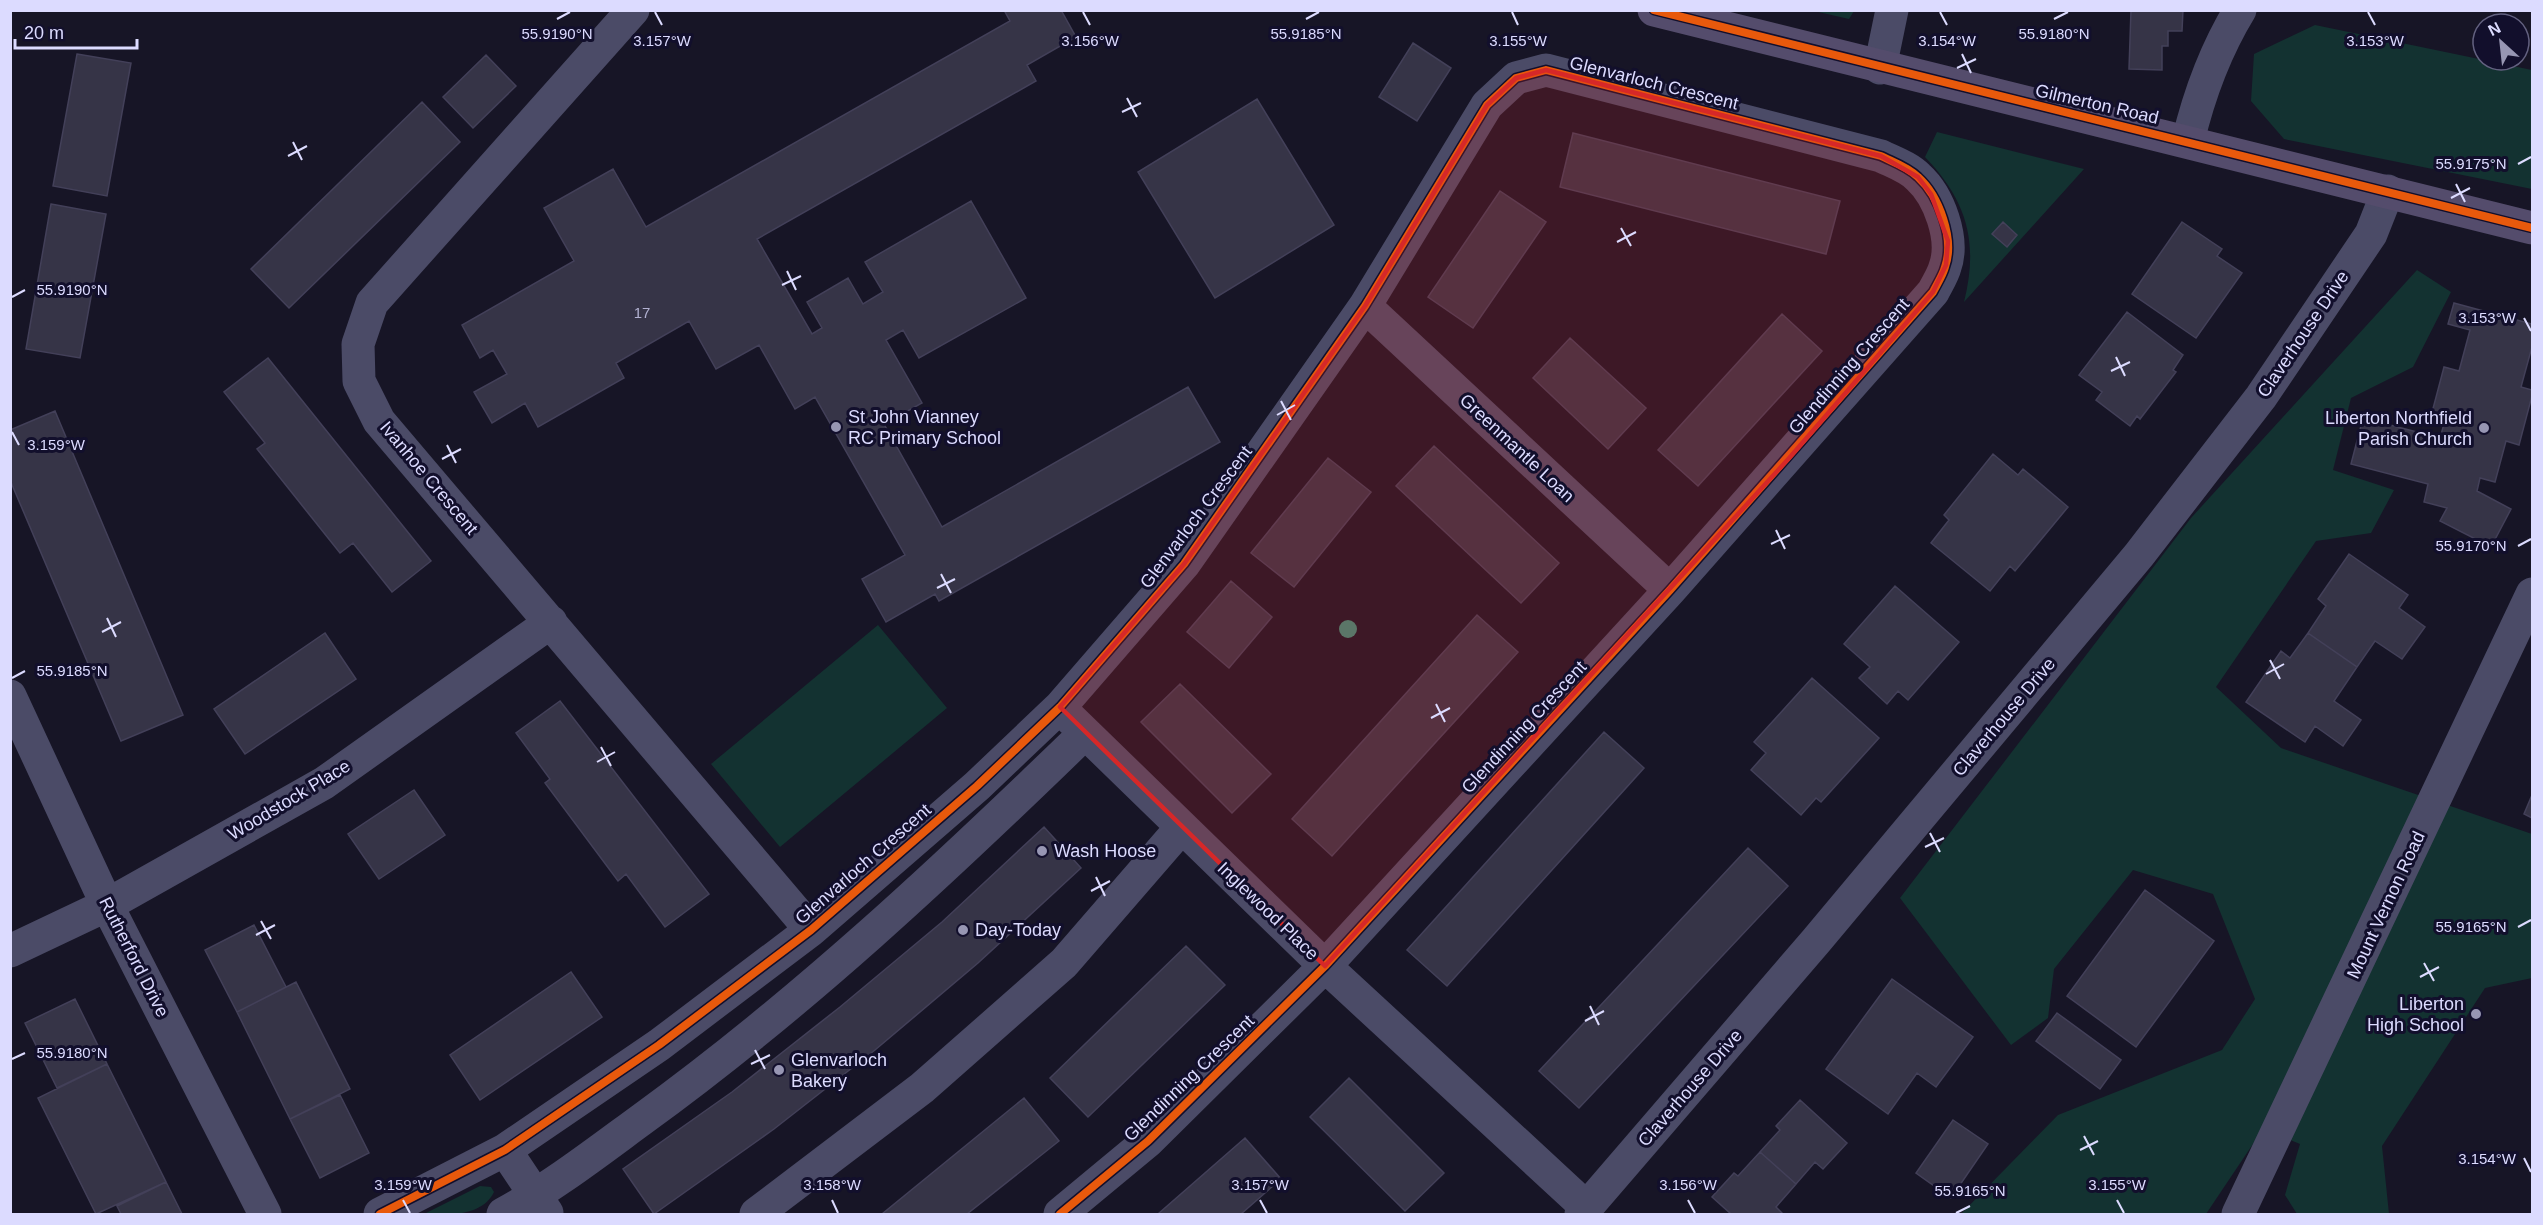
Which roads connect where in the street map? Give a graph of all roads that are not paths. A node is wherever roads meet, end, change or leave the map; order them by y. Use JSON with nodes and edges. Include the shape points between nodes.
{"nodes":[{"id":1,"x":633,"y":10,"type":"edge"},
{"id":2,"x":1654,"y":10,"type":"edge"},
{"id":3,"x":1892,"y":10,"type":"edge"},
{"id":4,"x":2240,"y":10,"type":"edge"},
{"id":5,"x":1880,"y":68,"type":"junction"},
{"id":6,"x":2188,"y":141,"type":"junction"},
{"id":7,"x":2388,"y":191,"type":"junction"},
{"id":8,"x":1943,"y":220,"type":"joint"},
{"id":9,"x":2532,"y":228,"type":"edge"},
{"id":10,"x":1365,"y":306,"type":"junction"},
{"id":11,"x":1670,"y":590,"type":"junction"},
{"id":12,"x":2532,"y":594,"type":"edge"},
{"id":13,"x":551,"y":622,"type":"junction"},
{"id":14,"x":10,"y":696,"type":"edge"},
{"id":15,"x":1060,"y":707,"type":"junction"},
{"id":16,"x":1084,"y":733,"type":"junction"},
{"id":17,"x":1181,"y":828,"type":"junction"},
{"id":18,"x":107,"y":905,"type":"junction"},
{"id":19,"x":811,"y":930,"type":"junction"},
{"id":20,"x":10,"y":951,"type":"edge"},
{"id":21,"x":1325,"y":966,"type":"junction"},
{"id":22,"x":505,"y":1150,"type":"junction"},
{"id":23,"x":542,"y":1205,"type":"edge"},
{"id":24,"x":1584,"y":1211,"type":"edge"},
{"id":25,"x":2244,"y":1213,"type":"edge"},
{"id":26,"x":265,"y":1215,"type":"edge"},
{"id":27,"x":380,"y":1215,"type":"edge"},
{"id":28,"x":503,"y":1215,"type":"edge"},
{"id":29,"x":756,"y":1215,"type":"edge"},
{"id":30,"x":1060,"y":1215,"type":"edge"}],
"edges":[{"from":1,"to":13,"type":"street","name":"Ivanhoe Crescent","via":[[372,303],[358,344],[359,381],[379,421]]},
{"from":2,"to":5,"type":"main road","name":"Gilmerton Road"},
{"from":3,"to":5,"type":"street"},
{"from":4,"to":6,"type":"street","via":[[2224,36],[2196,105]]},
{"from":5,"to":6,"type":"main road","name":"Gilmerton Road"},
{"from":6,"to":7,"type":"main road","name":"Gilmerton Road"},
{"from":7,"to":9,"type":"main road","name":"Gilmerton Road"},
{"from":7,"to":24,"type":"street","name":"Claverhouse Drive","via":[[2371,234],[2261,397],[2139,555]]},
{"from":8,"to":10,"type":"street","name":"Glenvarloch Crescent","via":[[1918,177],[1881,156],[1546,70],[1516,78],[1487,105]]},
{"from":8,"to":11,"type":"street","name":"Glendinning Crescent","via":[[1948,242],[1946,265],[1933,292]]},
{"from":10,"to":11,"type":"street","name":"Greenmantle Loan"},
{"from":10,"to":15,"type":"street","name":"Glenvarloch Crescent","via":[[1184,564]]},
{"from":11,"to":21,"type":"street","name":"Glendinning Crescent"},
{"from":12,"to":25,"type":"street","name":"Mount Vernon Road"},
{"from":13,"to":18,"type":"street","name":"Woodstock Place","via":[[324,783]]},
{"from":13,"to":19,"type":"street","name":"Ivanhoe Crescent"},
{"from":14,"to":18,"type":"street","name":"Rutherford Drive"},
{"from":15,"to":16,"type":"street","name":"Inglewood Place"},
{"from":15,"to":19,"type":"street","name":"Glenvarloch Crescent","via":[[977,786]]},
{"from":16,"to":17,"type":"street","name":"Inglewood Place"},
{"from":16,"to":23,"type":"street","via":[[837,966]]},
{"from":17,"to":21,"type":"street","name":"Inglewood Place"},
{"from":17,"to":29,"type":"street","via":[[1064,963],[922,1088]]},
{"from":18,"to":20,"type":"street","name":"Woodstock Place"},
{"from":18,"to":26,"type":"street","name":"Rutherford Drive"},
{"from":19,"to":22,"type":"street","name":"Glenvarloch Crescent","via":[[659,1045]]},
{"from":21,"to":24,"type":"street","name":"Inglewood Place"},
{"from":21,"to":30,"type":"street","name":"Glendinning Crescent","via":[[1148,1141]]},
{"from":22,"to":23,"type":"street"},
{"from":22,"to":27,"type":"street","name":"Glenvarloch Crescent"},
{"from":23,"to":28,"type":"street"}]}
